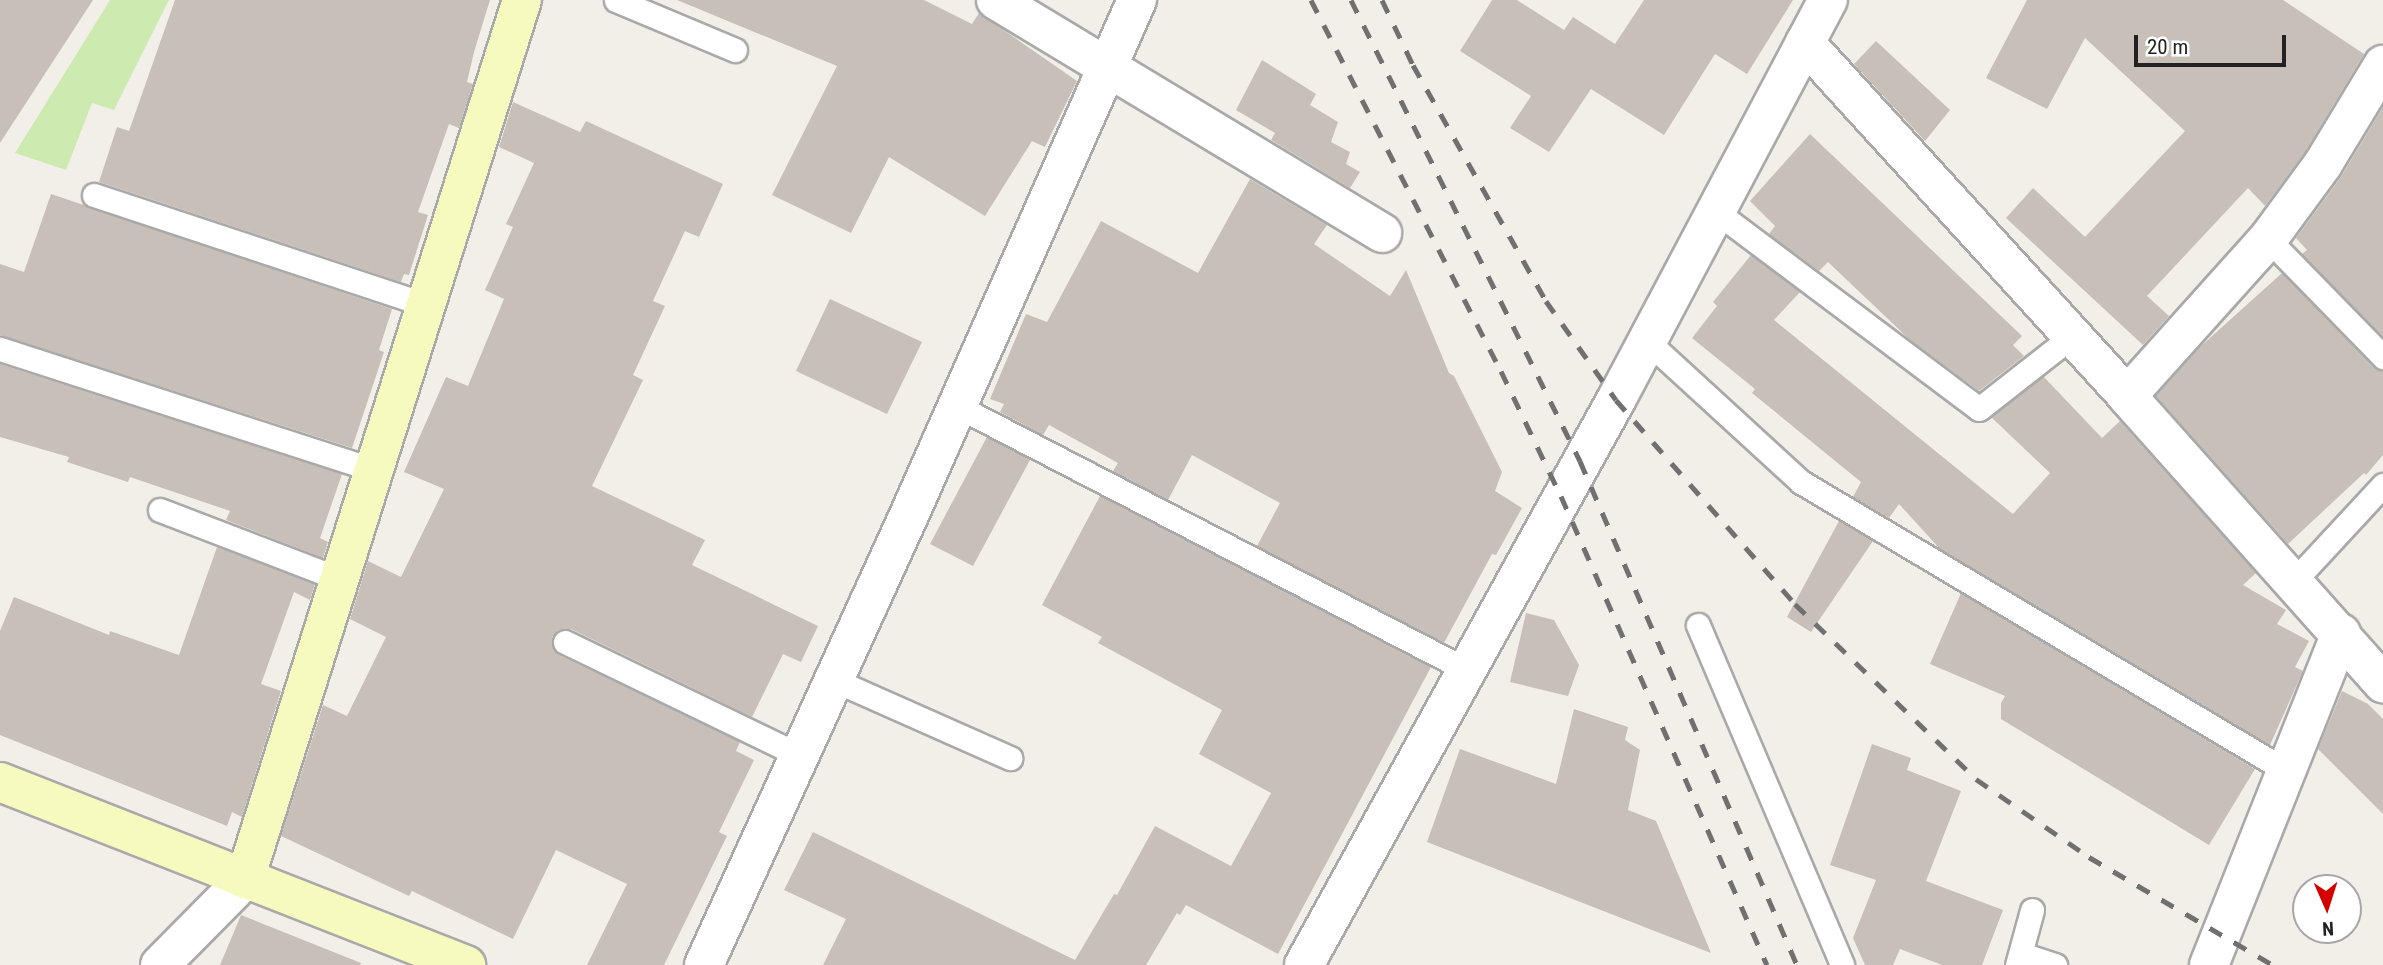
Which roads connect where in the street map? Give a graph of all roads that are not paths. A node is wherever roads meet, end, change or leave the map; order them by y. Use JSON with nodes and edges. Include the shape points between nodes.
{"nodes":[{"id":1,"x":522,"y":0,"type":"edge"},
{"id":2,"x":617,"y":0,"type":"edge"},
{"id":3,"x":996,"y":0,"type":"edge"},
{"id":4,"x":1137,"y":0,"type":"edge"},
{"id":5,"x":1828,"y":0,"type":"edge"},
{"id":6,"x":1805,"y":43,"type":"junction"},
{"id":7,"x":735,"y":50,"type":"dead end"},
{"id":8,"x":2383,"y":65,"type":"edge"},
{"id":9,"x":1108,"y":66,"type":"junction"},
{"id":10,"x":94,"y":195,"type":"dead end"},
{"id":11,"x":1714,"y":210,"type":"junction"},
{"id":12,"x":1382,"y":233,"type":"dead end"},
{"id":13,"x":2268,"y":239,"type":"junction"},
{"id":14,"x":426,"y":304,"type":"junction"},
{"id":15,"x":2072,"y":336,"type":"junction"},
{"id":16,"x":1646,"y":340,"type":"junction"},
{"id":17,"x":0,"y":349,"type":"edge"},
{"id":18,"x":2383,"y":357,"type":"edge"},
{"id":19,"x":2127,"y":396,"type":"junction"},
{"id":20,"x":957,"y":406,"type":"junction"},
{"id":21,"x":374,"y":470,"type":"junction"},
{"id":22,"x":2383,"y":485,"type":"edge"},
{"id":23,"x":160,"y":510,"type":"dead end"},
{"id":24,"x":340,"y":579,"type":"junction"},
{"id":25,"x":2294,"y":581,"type":"junction"},
{"id":26,"x":1698,"y":625,"type":"dead end"},
{"id":27,"x":2341,"y":633,"type":"junction"},
{"id":28,"x":565,"y":642,"type":"dead end"},
{"id":29,"x":1465,"y":669,"type":"junction"},
{"id":30,"x":834,"y":680,"type":"junction"},
{"id":31,"x":2383,"y":683,"type":"edge"},
{"id":32,"x":799,"y":755,"type":"junction"},
{"id":33,"x":1010,"y":758,"type":"dead end"},
{"id":34,"x":2285,"y":770,"type":"junction"},
{"id":35,"x":0,"y":782,"type":"edge"},
{"id":36,"x":245,"y":878,"type":"junction"},
{"id":37,"x":2032,"y":910,"type":"dead end"},
{"id":38,"x":2019,"y":959,"type":"edge"},
{"id":39,"x":160,"y":965,"type":"edge"},
{"id":40,"x":466,"y":965,"type":"edge"},
{"id":41,"x":704,"y":965,"type":"edge"},
{"id":42,"x":1304,"y":965,"type":"edge"},
{"id":43,"x":1842,"y":965,"type":"edge"},
{"id":44,"x":2054,"y":965,"type":"edge"},
{"id":45,"x":2209,"y":965,"type":"edge"}],
"edges":[{"from":1,"to":14,"type":"street"},
{"from":2,"to":7,"type":"lane"},
{"from":3,"to":9,"type":"street"},
{"from":4,"to":9,"type":"street"},
{"from":5,"to":6,"type":"street"},
{"from":6,"to":11,"type":"street"},
{"from":6,"to":15,"type":"street"},
{"from":8,"to":13,"type":"street","via":[[2323,164]]},
{"from":9,"to":12,"type":"street"},
{"from":9,"to":20,"type":"street"},
{"from":10,"to":14,"type":"lane"},
{"from":11,"to":15,"type":"lane","via":[[1979,409]]},
{"from":11,"to":16,"type":"street"},
{"from":13,"to":18,"type":"lane"},
{"from":13,"to":19,"type":"street"},
{"from":14,"to":21,"type":"street"},
{"from":15,"to":19,"type":"street"},
{"from":16,"to":29,"type":"street"},
{"from":16,"to":34,"type":"lane","via":[[1801,482]]},
{"from":17,"to":21,"type":"lane"},
{"from":19,"to":25,"type":"street"},
{"from":20,"to":29,"type":"lane"},
{"from":20,"to":30,"type":"street"},
{"from":21,"to":24,"type":"street"},
{"from":22,"to":25,"type":"lane"},
{"from":23,"to":24,"type":"lane"},
{"from":24,"to":36,"type":"street"},
{"from":25,"to":27,"type":"street"},
{"from":26,"to":43,"type":"lane"},
{"from":27,"to":31,"type":"street"},
{"from":27,"to":34,"type":"street"},
{"from":28,"to":32,"type":"lane"},
{"from":29,"to":42,"type":"street"},
{"from":30,"to":32,"type":"street"},
{"from":30,"to":33,"type":"lane"},
{"from":32,"to":41,"type":"street"},
{"from":34,"to":45,"type":"street"},
{"from":35,"to":36,"type":"street"},
{"from":36,"to":39,"type":"street"},
{"from":36,"to":40,"type":"street"},
{"from":37,"to":38,"type":"lane"},
{"from":38,"to":44,"type":"lane"}]}
